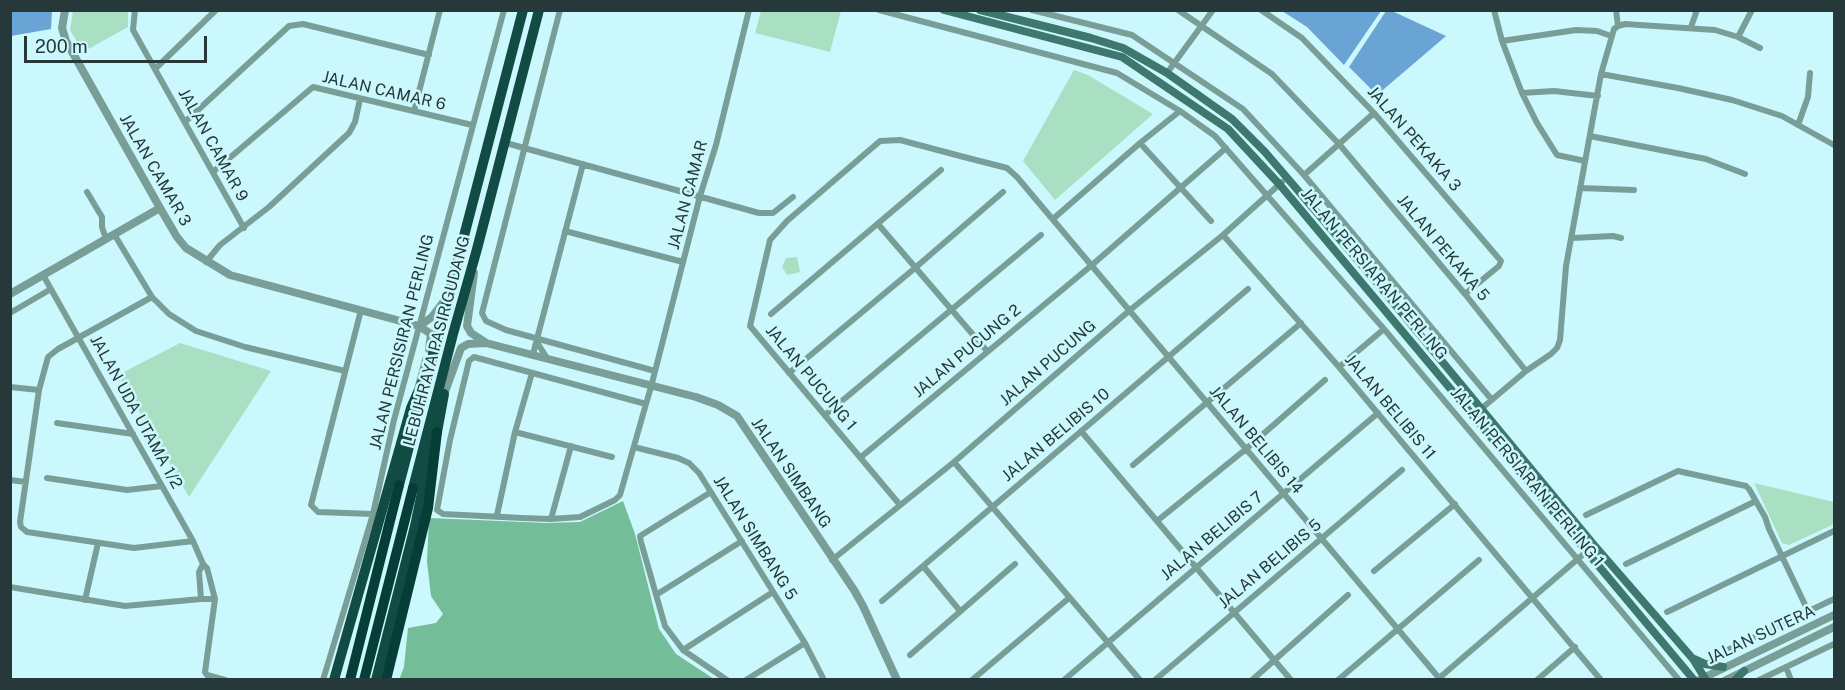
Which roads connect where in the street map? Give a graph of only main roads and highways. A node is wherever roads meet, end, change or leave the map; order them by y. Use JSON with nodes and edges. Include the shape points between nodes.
{"nodes":[{"id":1,"x":523,"y":10,"type":"edge"},
{"id":2,"x":539,"y":10,"type":"edge"},
{"id":3,"x":944,"y":10,"type":"edge"},
{"id":4,"x":980,"y":10,"type":"edge"},
{"id":5,"x":453,"y":334,"type":"junction"},
{"id":6,"x":430,"y":371,"type":"junction"},
{"id":7,"x":437,"y":432,"type":"junction"},
{"id":8,"x":1693,"y":658,"type":"junction"},
{"id":9,"x":1723,"y":667,"type":"road end"},
{"id":10,"x":1744,"y":671,"type":"road end"},
{"id":11,"x":1703,"y":679,"type":"edge"},
{"id":12,"x":334,"y":680,"type":"edge"},
{"id":13,"x":350,"y":680,"type":"edge"},
{"id":14,"x":364,"y":680,"type":"edge"},
{"id":15,"x":376,"y":680,"type":"edge"},
{"id":16,"x":386,"y":680,"type":"edge"},
{"id":17,"x":1694,"y":680,"type":"edge"},
{"id":18,"x":1735,"y":680,"type":"edge"}],
"edges":[{"from":1,"to":6,"type":"highway","name":"LEBUHRAYA PASIR GUDANG"},
{"from":2,"to":5,"type":"highway","name":"LEBUHRAYA PASIR GUDANG"},
{"from":3,"to":17,"type":"main road","name":"JALAN PERSIARAN PERLING","via":[[1122,57],[1228,129],[1280,185]]},
{"from":4,"to":8,"type":"main road","name":"JALAN PERSIARAN PERLING","via":[[1123,48],[1167,73],[1232,119],[1265,152]]},
{"from":5,"to":7,"type":"highway"},
{"from":5,"to":14,"type":"highway","name":"LEBUHRAYA PASIR GUDANG"},
{"from":6,"to":12,"type":"highway","via":[[419,388],[398,452]]},
{"from":6,"to":13,"type":"highway","name":"LEBUHRAYA PASIR GUDANG"},
{"from":7,"to":15,"type":"highway"},
{"from":7,"to":16,"type":"highway","via":[[428,508]]},
{"from":8,"to":9,"type":"main road"},
{"from":8,"to":11,"type":"main road","name":"JALAN PERSIARAN PERLING"},
{"from":10,"to":18,"type":"main road"}]}
